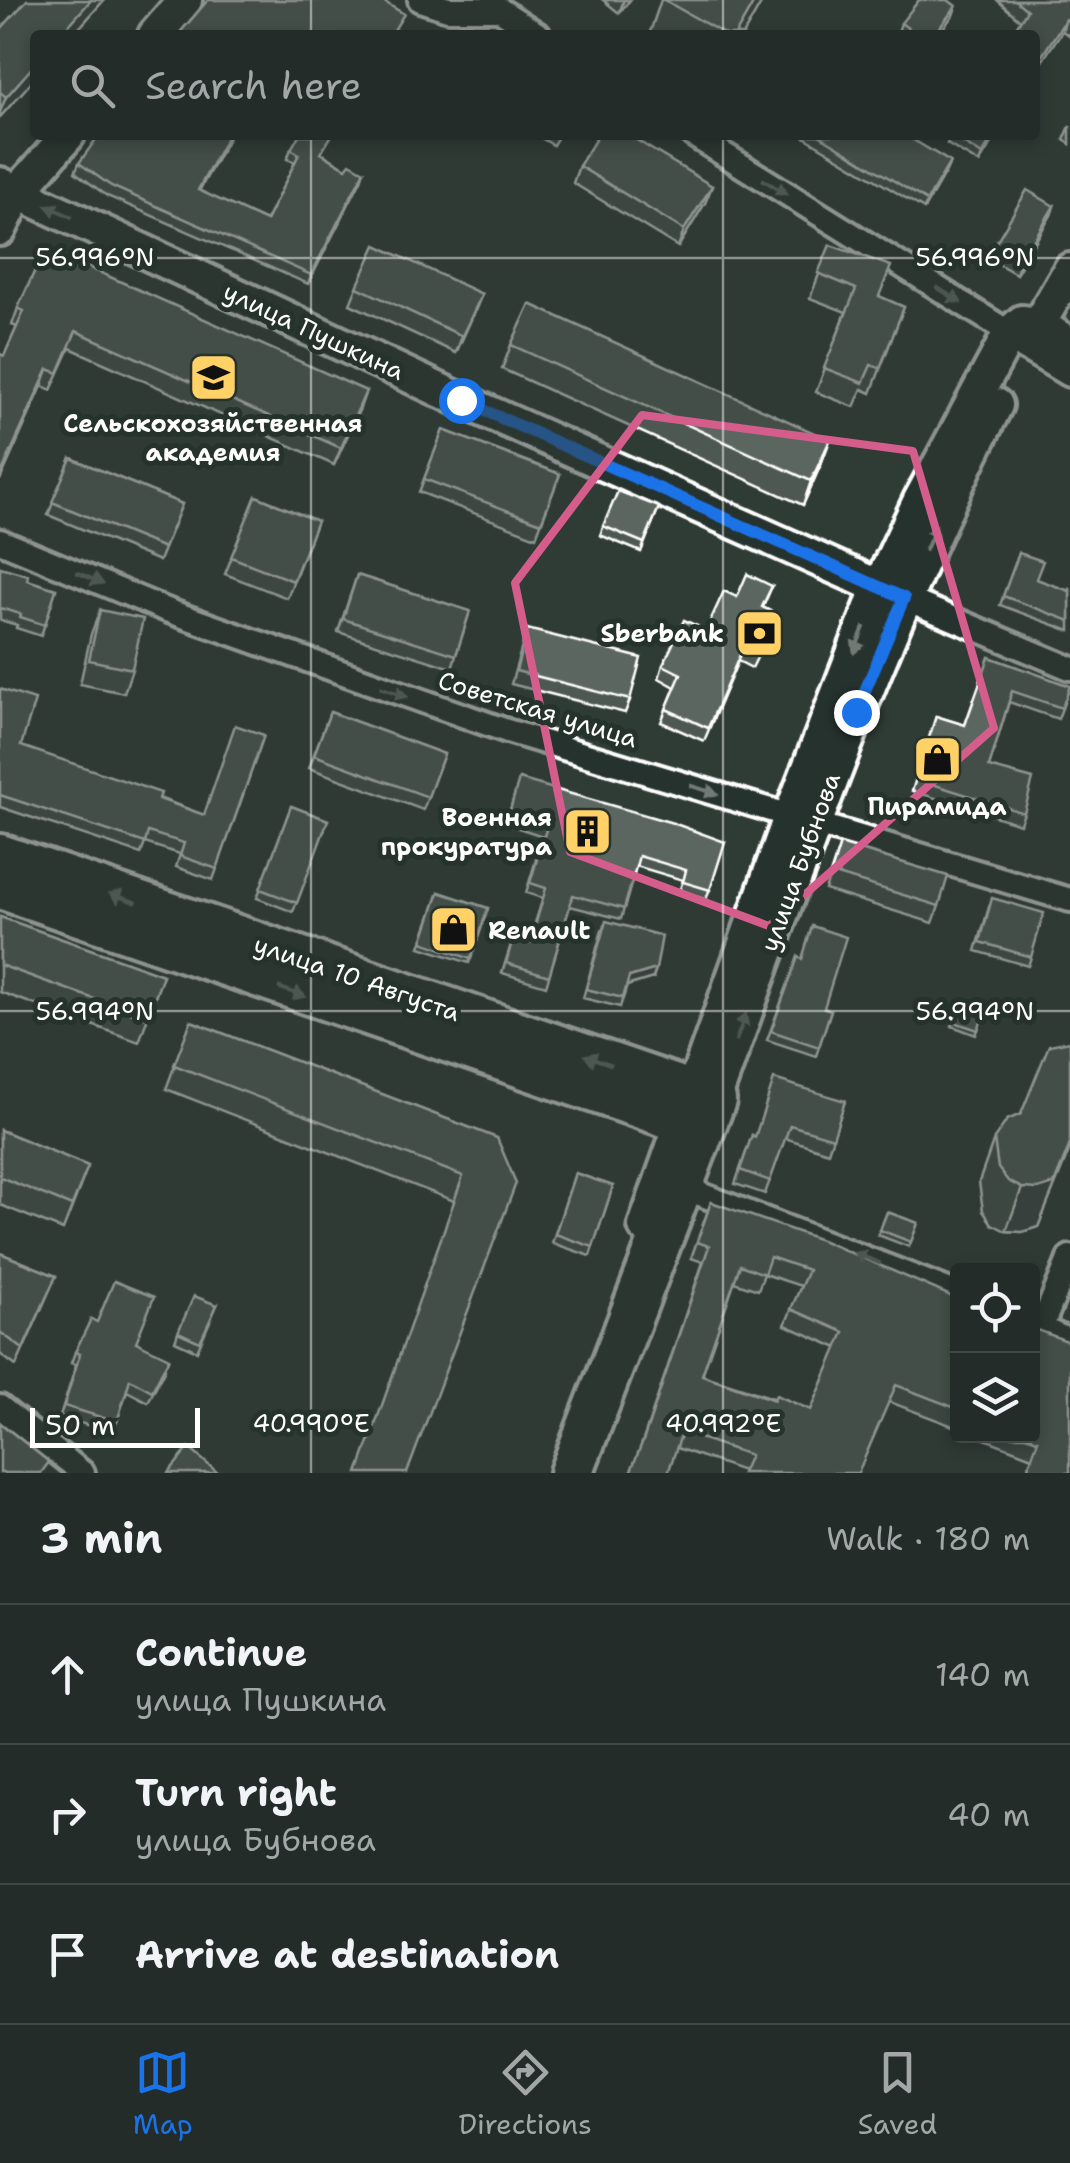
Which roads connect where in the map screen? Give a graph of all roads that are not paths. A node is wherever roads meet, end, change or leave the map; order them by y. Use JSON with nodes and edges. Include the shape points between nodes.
{"nodes":[{"id":1,"x":185,"y":0,"type":"edge"},
{"id":2,"x":420,"y":0,"type":"edge"},
{"id":3,"x":159,"y":30,"type":"edge"},
{"id":4,"x":531,"y":30,"type":"edge"},
{"id":5,"x":62,"y":140,"type":"edge"},
{"id":6,"x":701,"y":140,"type":"edge"},
{"id":7,"x":9,"y":188,"type":"edge"},
{"id":8,"x":0,"y":229,"type":"edge"},
{"id":9,"x":1070,"y":270,"type":"edge"},
{"id":10,"x":1025,"y":334,"type":"junction"},
{"id":11,"x":1070,"y":344,"type":"edge"},
{"id":12,"x":1070,"y":370,"type":"edge"},
{"id":13,"x":0,"y":540,"type":"edge"},
{"id":14,"x":892,"y":593,"type":"junction"},
{"id":15,"x":1070,"y":668,"type":"edge"},
{"id":16,"x":801,"y":820,"type":"junction"},
{"id":17,"x":0,"y":856,"type":"edge"},
{"id":18,"x":0,"y":892,"type":"edge"},
{"id":19,"x":1070,"y":900,"type":"edge"},
{"id":20,"x":207,"y":945,"type":"junction"},
{"id":21,"x":696,"y":1113,"type":"junction"},
{"id":22,"x":682,"y":1187,"type":"junction"},
{"id":23,"x":1070,"y":1257,"type":"edge"},
{"id":24,"x":950,"y":1291,"type":"edge"},
{"id":25,"x":1040,"y":1320,"type":"edge"},
{"id":26,"x":1040,"y":1327,"type":"edge"},
{"id":27,"x":1070,"y":1342,"type":"edge"},
{"id":28,"x":0,"y":1407,"type":"edge"},
{"id":29,"x":83,"y":1473,"type":"edge"},
{"id":30,"x":550,"y":1473,"type":"edge"},
{"id":31,"x":571,"y":1473,"type":"edge"}],
"edges":[{"from":1,"to":3,"type":"main road"},
{"from":2,"to":4,"type":"street","via":[[448,9],[499,9]]},
{"from":5,"to":7,"type":"main road"},
{"from":6,"to":10,"type":"street","one_way":true},
{"from":7,"to":8,"type":"main road"},
{"from":14,"to":7,"type":"main road","name":"улица Пушкина","one_way":true},
{"from":9,"to":10,"type":"main road","name":"улица Бубнова"},
{"from":10,"to":11,"type":"main road"},
{"from":10,"to":12,"type":"main road"},
{"from":10,"to":14,"type":"main road","name":"улица Бубнова","via":[[946,504]]},
{"from":13,"to":16,"type":"street","name":"Советская улица","one_way":true,"via":[[322,667]]},
{"from":14,"to":15,"type":"street","name":"улица Пушкина"},
{"from":14,"to":16,"type":"main road","name":"улица Бубнова"},
{"from":16,"to":19,"type":"street","name":"Советская улица"},
{"from":16,"to":21,"type":"main road","name":"улица Бубнова"},
{"from":20,"to":17,"type":"highway","name":"улица 10 Августа","one_way":true},
{"from":18,"to":20,"type":"main road","name":"улица 10 Августа"},
{"from":20,"to":21,"type":"highway","name":"улица 10 Августа"},
{"from":21,"to":22,"type":"highway","name":"улица Бубнова"},
{"from":21,"to":30,"type":"main road","name":"улица Бубнова","via":[[652,1208]]},
{"from":24,"to":22,"type":"street","one_way":true},
{"from":22,"to":31,"type":"highway","name":"улица Бубнова"},
{"from":23,"to":25,"type":"street"},
{"from":26,"to":27,"type":"street"},
{"from":28,"to":29,"type":"street"}]}
